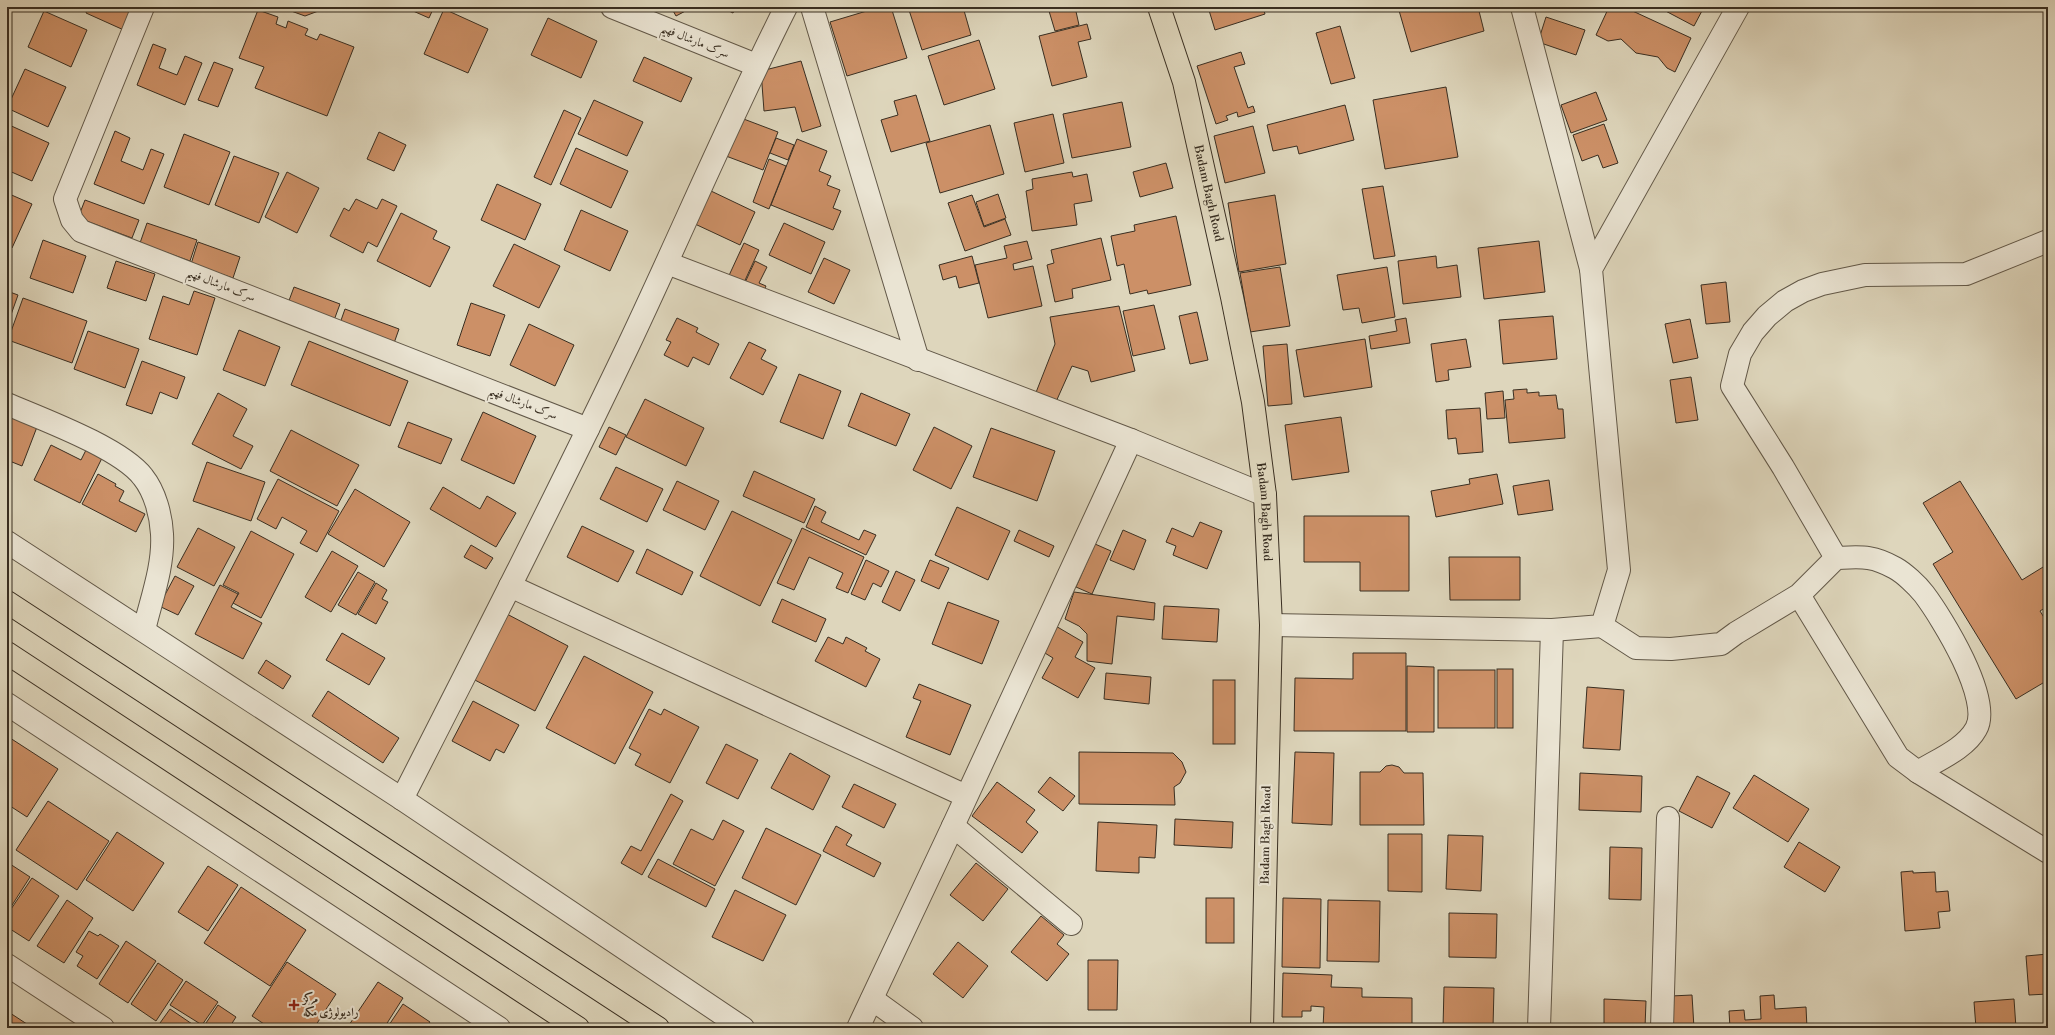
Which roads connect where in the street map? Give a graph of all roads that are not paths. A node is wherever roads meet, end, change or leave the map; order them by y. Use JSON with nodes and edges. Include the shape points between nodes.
{"nodes":[{"id":1,"x":143,"y":7,"type":"edge"},
{"id":2,"x":786,"y":7,"type":"edge"},
{"id":3,"x":812,"y":7,"type":"edge"},
{"id":4,"x":1159,"y":7,"type":"edge"},
{"id":5,"x":1522,"y":7,"type":"edge"},
{"id":6,"x":1738,"y":7,"type":"edge"},
{"id":7,"x":619,"y":8,"type":"edge"},
{"id":8,"x":756,"y":65,"type":"junction"},
{"id":9,"x":2048,"y":241,"type":"edge"},
{"id":10,"x":667,"y":263,"type":"junction"},
{"id":11,"x":1591,"y":269,"type":"junction"},
{"id":12,"x":918,"y":360,"type":"junction"},
{"id":13,"x":7,"y":404,"type":"edge"},
{"id":14,"x":588,"y":429,"type":"junction"},
{"id":15,"x":1131,"y":440,"type":"junction"},
{"id":16,"x":1265,"y":495,"type":"junction"},
{"id":17,"x":7,"y":542,"type":"edge"},
{"id":18,"x":1836,"y":558,"type":"junction"},
{"id":19,"x":510,"y":586,"type":"junction"},
{"id":20,"x":1799,"y":595,"type":"junction"},
{"id":21,"x":7,"y":602,"type":"edge"},
{"id":22,"x":1271,"y":625,"type":"junction"},
{"id":23,"x":1602,"y":626,"type":"junction"},
{"id":24,"x":144,"y":630,"type":"junction"},
{"id":25,"x":1552,"y":630,"type":"junction"},
{"id":26,"x":7,"y":653,"type":"edge"},
{"id":27,"x":7,"y":704,"type":"edge"},
{"id":28,"x":1918,"y":772,"type":"junction"},
{"id":29,"x":966,"y":796,"type":"junction"},
{"id":30,"x":402,"y":799,"type":"junction"},
{"id":31,"x":1668,"y":818,"type":"dead end"},
{"id":32,"x":953,"y":826,"type":"junction"},
{"id":33,"x":2048,"y":852,"type":"edge"},
{"id":34,"x":1071,"y":924,"type":"dead end"},
{"id":35,"x":7,"y":965,"type":"edge"},
{"id":36,"x":872,"y":999,"type":"junction"},
{"id":37,"x":103,"y":1028,"type":"edge"},
{"id":38,"x":499,"y":1028,"type":"edge"},
{"id":39,"x":578,"y":1028,"type":"edge"},
{"id":40,"x":658,"y":1028,"type":"edge"},
{"id":41,"x":744,"y":1028,"type":"edge"},
{"id":42,"x":858,"y":1028,"type":"edge"},
{"id":43,"x":912,"y":1028,"type":"edge"},
{"id":44,"x":1262,"y":1028,"type":"edge"},
{"id":45,"x":1539,"y":1028,"type":"edge"},
{"id":46,"x":1662,"y":1028,"type":"edge"}],
"edges":[{"from":1,"to":14,"type":"street","name":"سرک مارشال فهیم","via":[[65,199],[72,220],[81,231]]},
{"from":2,"to":8,"type":"street"},
{"from":3,"to":12,"type":"street"},
{"from":4,"to":16,"type":"main road","name":"Badam Bagh Road","via":[[1184,82],[1232,297],[1253,402]]},
{"from":5,"to":11,"type":"street"},
{"from":6,"to":11,"type":"street"},
{"from":7,"to":8,"type":"street","name":"سرک مارشال فهیم"},
{"from":8,"to":10,"type":"street"},
{"from":9,"to":18,"type":"street","via":[[1966,274],[1865,275],[1822,284],[1785,301],[1753,332],[1740,354],[1732,386]]},
{"from":10,"to":12,"type":"street"},
{"from":10,"to":14,"type":"street"},
{"from":11,"to":23,"type":"street","via":[[1619,570]]},
{"from":12,"to":15,"type":"street"},
{"from":13,"to":24,"type":"street","via":[[118,455],[143,476],[152,491],[162,534],[160,562]]},
{"from":14,"to":19,"type":"street"},
{"from":15,"to":16,"type":"street"},
{"from":15,"to":29,"type":"street"},
{"from":16,"to":22,"type":"main road","name":"Badam Bagh Road"},
{"from":17,"to":24,"type":"street"},
{"from":18,"to":20,"type":"street"},
{"from":18,"to":28,"type":"street","via":[[1870,557],[1896,568],[1924,593],[1969,669],[1979,701],[1977,728],[1963,744]]},
{"from":19,"to":29,"type":"street"},
{"from":19,"to":30,"type":"street"},
{"from":20,"to":23,"type":"street","via":[[1721,644],[1671,649],[1636,648]]},
{"from":20,"to":28,"type":"street","via":[[1898,757]]},
{"from":21,"to":40,"type":"main road"},
{"from":22,"to":25,"type":"street"},
{"from":22,"to":44,"type":"main road","name":"Badam Bagh Road"},
{"from":23,"to":25,"type":"street"},
{"from":24,"to":30,"type":"street"},
{"from":25,"to":45,"type":"street"},
{"from":26,"to":39,"type":"main road"},
{"from":27,"to":38,"type":"street"},
{"from":28,"to":33,"type":"street"},
{"from":29,"to":32,"type":"street"},
{"from":30,"to":41,"type":"street"},
{"from":31,"to":46,"type":"street"},
{"from":32,"to":34,"type":"street"},
{"from":32,"to":36,"type":"street"},
{"from":35,"to":37,"type":"street"},
{"from":36,"to":42,"type":"street"},
{"from":36,"to":43,"type":"street"}]}
